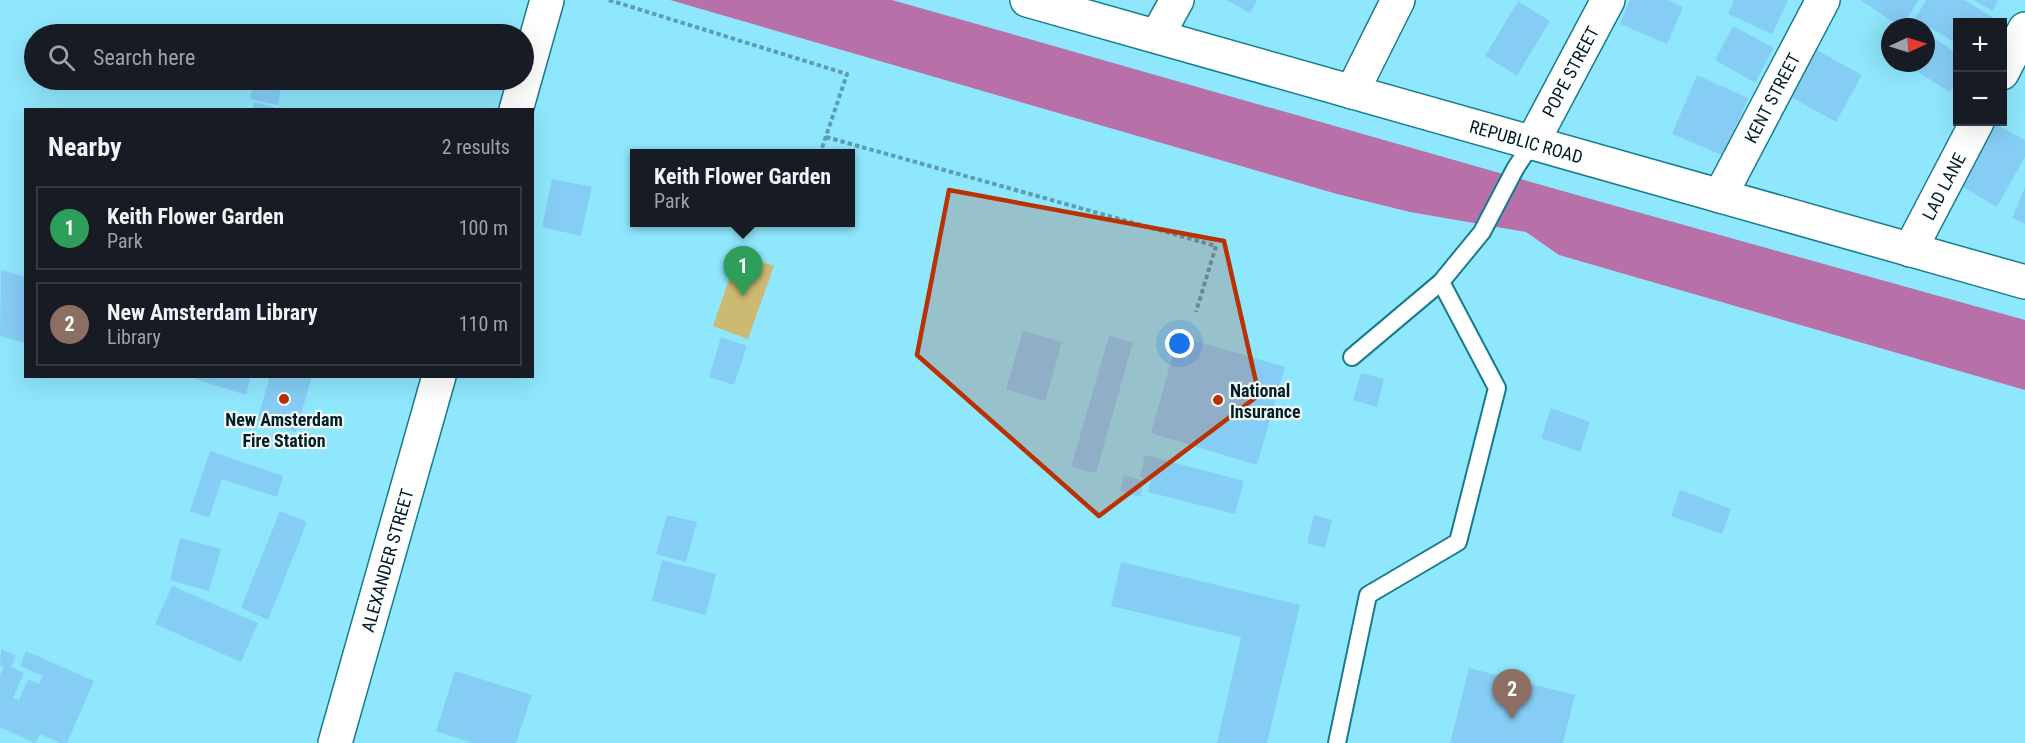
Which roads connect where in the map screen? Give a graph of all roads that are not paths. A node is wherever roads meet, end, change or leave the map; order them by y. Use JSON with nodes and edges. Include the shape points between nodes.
{"nodes":[{"id":1,"x":547,"y":0,"type":"edge"},
{"id":2,"x":1027,"y":0,"type":"edge"},
{"id":3,"x":1177,"y":0,"type":"edge"},
{"id":4,"x":1398,"y":0,"type":"edge"},
{"id":5,"x":1608,"y":0,"type":"edge"},
{"id":6,"x":1822,"y":0,"type":"edge"},
{"id":7,"x":2025,"y":29,"type":"edge"},
{"id":8,"x":1157,"y":36,"type":"junction"},
{"id":9,"x":534,"y":46,"type":"edge"},
{"id":10,"x":2003,"y":72,"type":"edge"},
{"id":11,"x":522,"y":90,"type":"edge"},
{"id":12,"x":1352,"y":92,"type":"junction"},
{"id":13,"x":517,"y":108,"type":"edge"},
{"id":14,"x":1975,"y":126,"type":"edge"},
{"id":15,"x":1532,"y":143,"type":"junction"},
{"id":16,"x":1720,"y":196,"type":"junction"},
{"id":17,"x":1910,"y":250,"type":"junction"},
{"id":18,"x":1441,"y":282,"type":"junction"},
{"id":19,"x":2025,"y":282,"type":"edge"},
{"id":20,"x":1352,"y":357,"type":"dead end"},
{"id":21,"x":438,"y":378,"type":"edge"},
{"id":22,"x":335,"y":743,"type":"edge"},
{"id":23,"x":1337,"y":743,"type":"edge"}],
"edges":[{"from":1,"to":9,"type":"street"},
{"from":2,"to":8,"type":"street","name":"REPUBLIC ROAD"},
{"from":3,"to":8,"type":"street"},
{"from":4,"to":12,"type":"street"},
{"from":5,"to":15,"type":"street","name":"POPE STREET"},
{"from":6,"to":16,"type":"street","name":"KENT STREET"},
{"from":7,"to":10,"type":"street"},
{"from":8,"to":12,"type":"street","name":"REPUBLIC ROAD"},
{"from":11,"to":13,"type":"street"},
{"from":12,"to":15,"type":"street","name":"REPUBLIC ROAD"},
{"from":14,"to":17,"type":"street","name":"LAD LANE"},
{"from":15,"to":16,"type":"street","name":"REPUBLIC ROAD"},
{"from":15,"to":18,"type":"lane","via":[[1482,232]]},
{"from":16,"to":17,"type":"street","name":"REPUBLIC ROAD"},
{"from":17,"to":19,"type":"street","name":"REPUBLIC ROAD"},
{"from":18,"to":20,"type":"lane"},
{"from":18,"to":23,"type":"lane","via":[[1497,388],[1458,542],[1368,596]]},
{"from":21,"to":22,"type":"street","name":"ALEXANDER STREET"}]}
